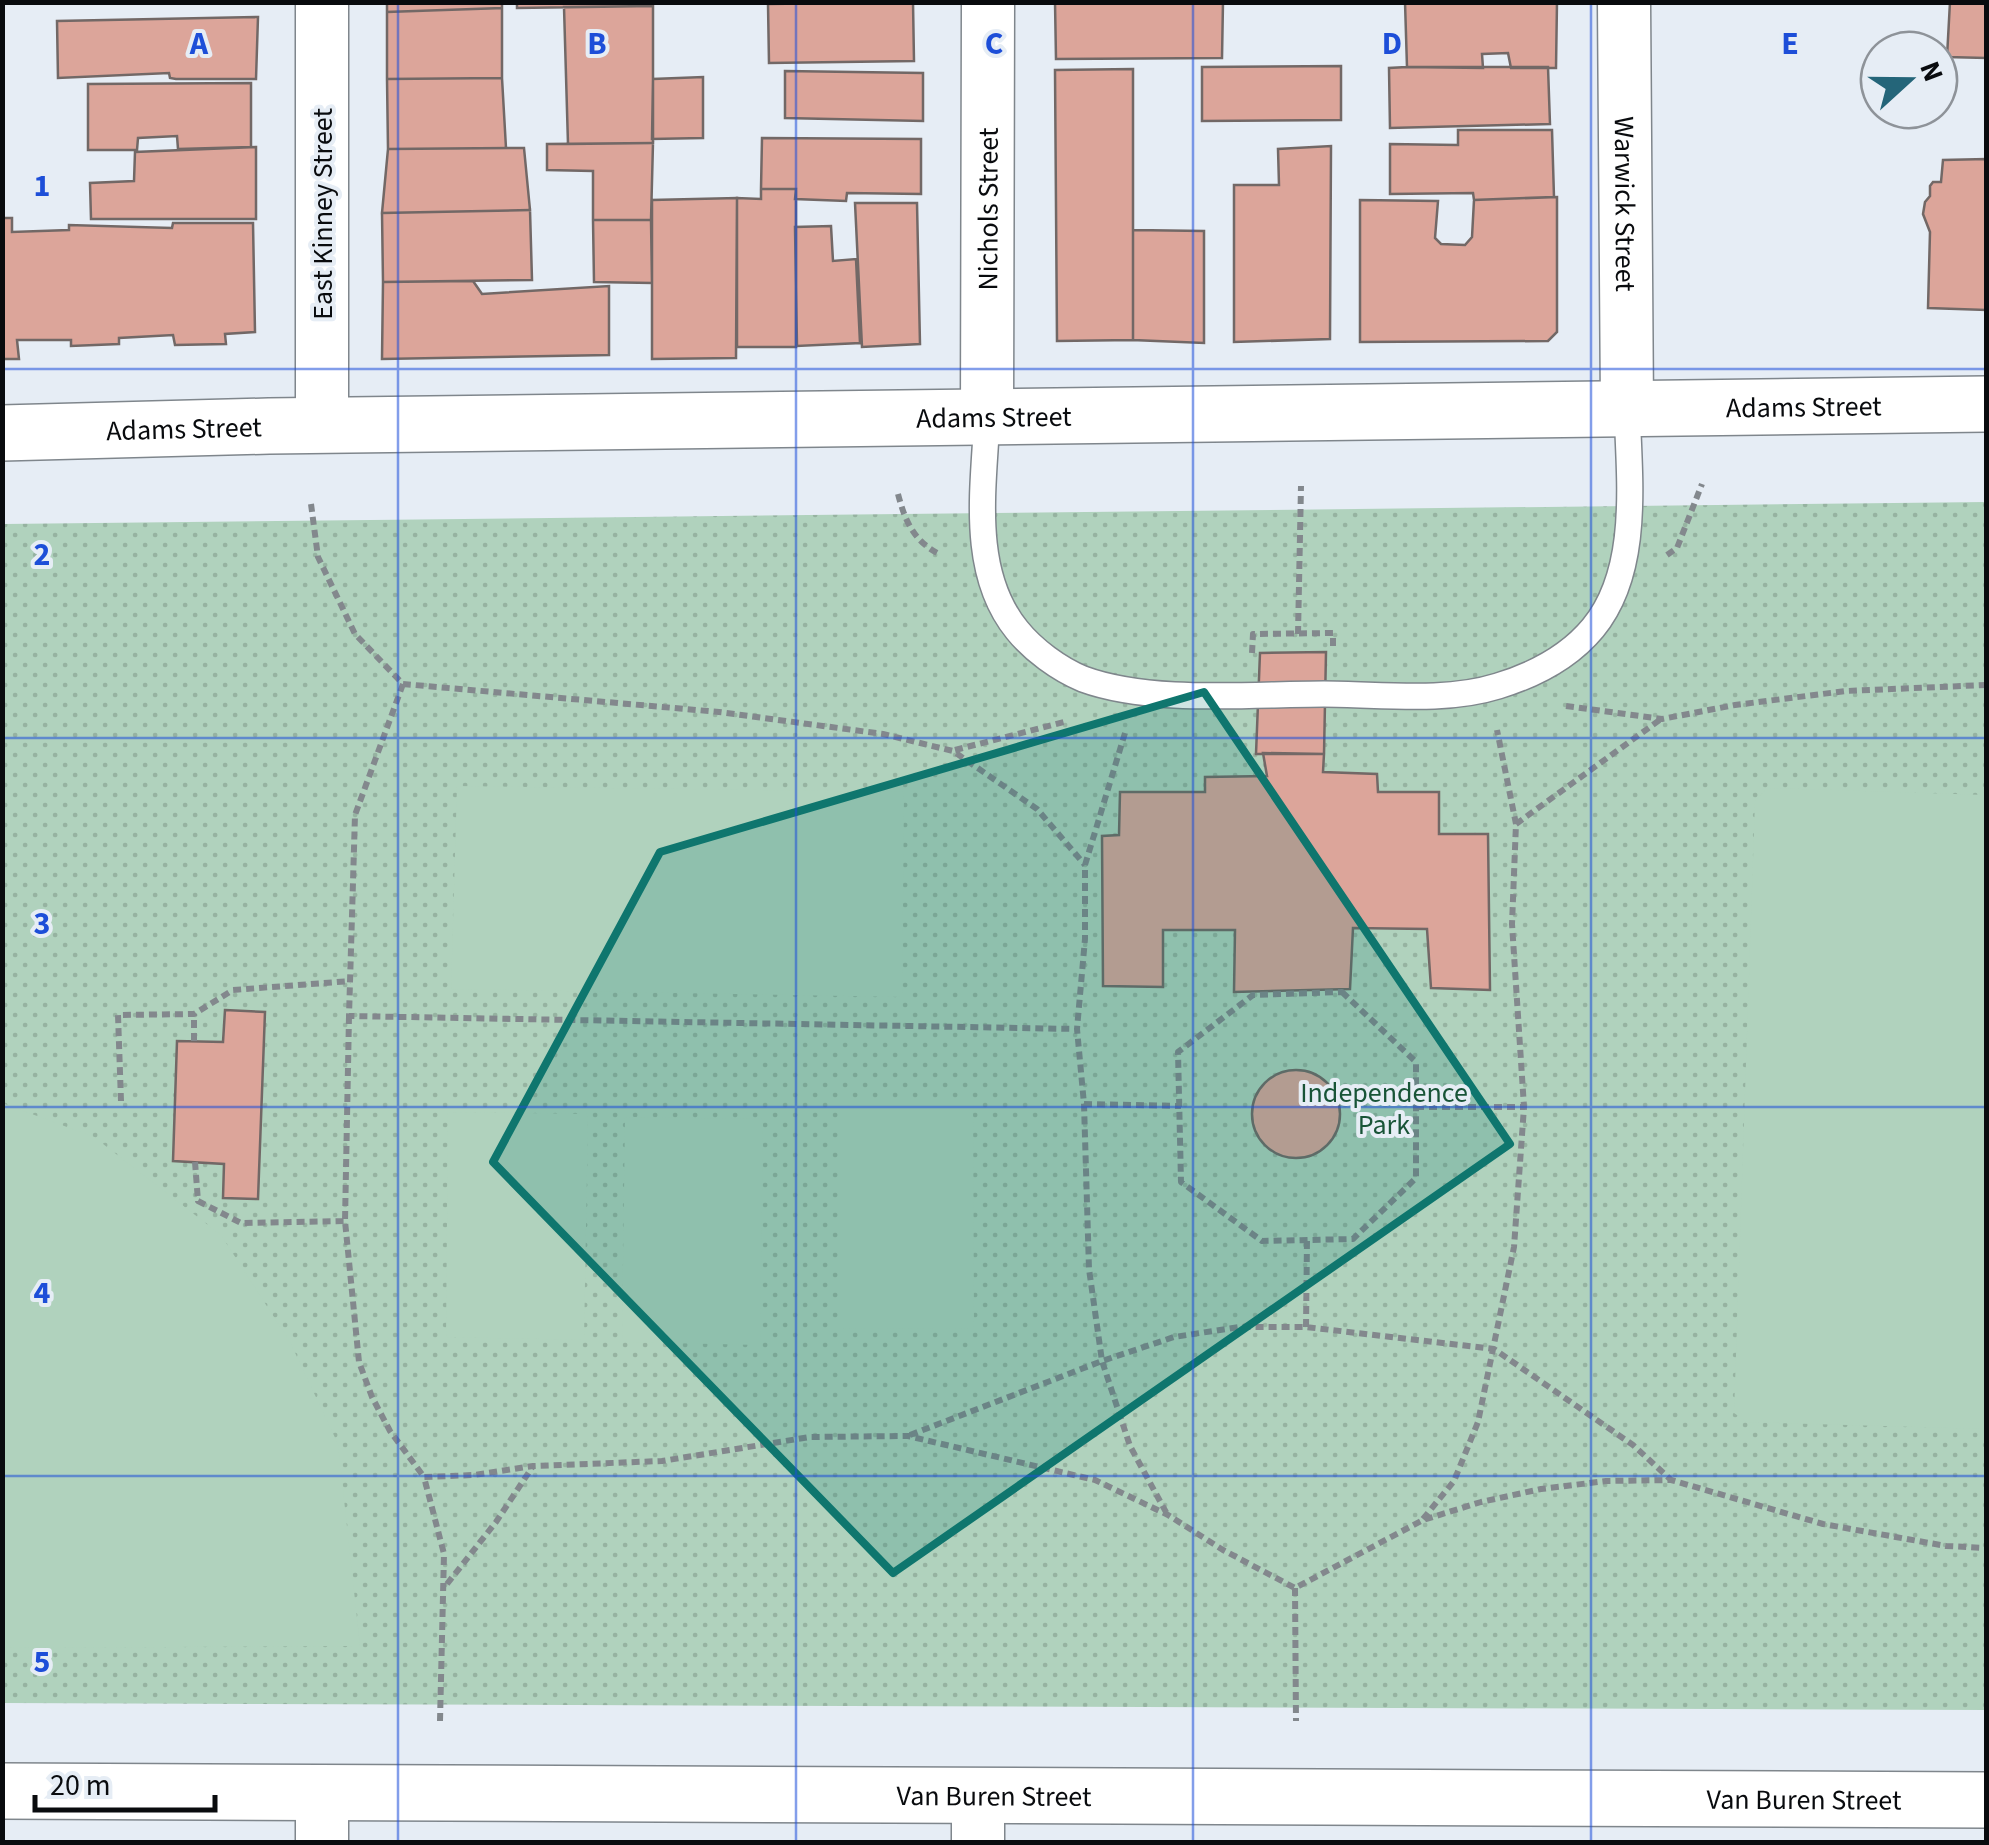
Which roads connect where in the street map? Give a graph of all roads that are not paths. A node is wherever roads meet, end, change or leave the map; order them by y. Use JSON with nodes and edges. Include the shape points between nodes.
{"nodes":[{"id":1,"x":322,"y":2,"type":"edge"},
{"id":2,"x":988,"y":2,"type":"edge"},
{"id":3,"x":1624,"y":2,"type":"edge"},
{"id":4,"x":1986,"y":404,"type":"edge"},
{"id":5,"x":1627,"y":408,"type":"junction"},
{"id":6,"x":987,"y":417,"type":"junction"},
{"id":7,"x":322,"y":426,"type":"junction"},
{"id":8,"x":2,"y":433,"type":"edge"},
{"id":9,"x":2,"y":1791,"type":"edge"},
{"id":10,"x":1986,"y":1800,"type":"edge"},
{"id":11,"x":322,"y":1818,"type":"edge"},
{"id":12,"x":978,"y":1820,"type":"edge"}],
"edges":[{"from":1,"to":7,"type":"street","name":"East Kinney Street"},
{"from":2,"to":6,"type":"street","name":"Nichols Street"},
{"from":3,"to":5,"type":"street","name":"Warwick Street"},
{"from":4,"to":5,"type":"street","name":"Adams Street"},
{"from":5,"to":6,"type":"street","name":"Adams Street"},
{"from":5,"to":6,"type":"lane","via":[[1628,513],[1616,594],[1593,628],[1556,662],[1496,687],[1442,694],[1126,690],[1081,678],[1044,656],[1016,630],[988,567],[982,535]]},
{"from":6,"to":7,"type":"street","name":"Adams Street"},
{"from":7,"to":8,"type":"street","name":"Adams Street"},
{"from":9,"to":11,"type":"street","name":"Van Buren Street"},
{"from":10,"to":12,"type":"street","name":"Van Buren Street"},
{"from":11,"to":12,"type":"street","name":"Van Buren Street"}]}
